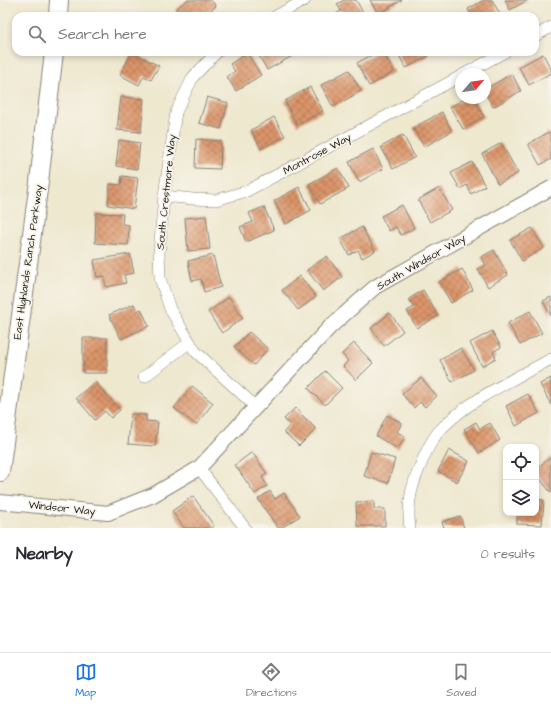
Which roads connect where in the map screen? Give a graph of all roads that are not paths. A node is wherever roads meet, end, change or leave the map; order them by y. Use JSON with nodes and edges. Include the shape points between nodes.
{"nodes":[{"id":1,"x":59,"y":0,"type":"edge"},
{"id":2,"x":305,"y":0,"type":"edge"},
{"id":3,"x":58,"y":12,"type":"edge"},
{"id":4,"x":283,"y":12,"type":"edge"},
{"id":5,"x":551,"y":27,"type":"edge"},
{"id":6,"x":539,"y":34,"type":"edge"},
{"id":7,"x":54,"y":56,"type":"edge"},
{"id":8,"x":213,"y":56,"type":"edge"},
{"id":9,"x":498,"y":56,"type":"edge"},
{"id":10,"x":475,"y":68,"type":"edge"},
{"id":11,"x":455,"y":79,"type":"edge"},
{"id":12,"x":551,"y":188,"type":"edge"},
{"id":13,"x":164,"y":196,"type":"junction"},
{"id":14,"x":190,"y":342,"type":"junction"},
{"id":15,"x":551,"y":359,"type":"edge"},
{"id":16,"x":144,"y":377,"type":"dead end"},
{"id":17,"x":256,"y":407,"type":"junction"},
{"id":18,"x":199,"y":468,"type":"junction"},
{"id":19,"x":0,"y":472,"type":"edge"},
{"id":20,"x":0,"y":502,"type":"edge"},
{"id":21,"x":245,"y":528,"type":"edge"},
{"id":22,"x":410,"y":528,"type":"edge"}],
"edges":[{"from":1,"to":3,"type":"main road"},
{"from":2,"to":4,"type":"street"},
{"from":5,"to":6,"type":"street"},
{"from":7,"to":19,"type":"main road","name":"East Highlands Ranch Parkway"},
{"from":8,"to":13,"type":"street","name":"South Crestmore Way","via":[[193,77],[176,112]]},
{"from":9,"to":10,"type":"street"},
{"from":11,"to":13,"type":"street","name":"Montrose Way","via":[[247,191],[216,200]]},
{"from":12,"to":17,"type":"street","name":"South Windsor Way","via":[[376,288],[330,327]]},
{"from":13,"to":14,"type":"street","name":"South Crestmore Way","via":[[159,253],[160,278],[170,309]]},
{"from":14,"to":16,"type":"street"},
{"from":14,"to":17,"type":"street","name":"South Crestmore Way","via":[[195,351]]},
{"from":15,"to":22,"type":"street","via":[[468,405],[440,430],[424,455],[413,483]]},
{"from":17,"to":18,"type":"street","name":"Windsor Way"},
{"from":18,"to":20,"type":"street","name":"Windsor Way","via":[[153,495],[108,513]]},
{"from":18,"to":21,"type":"street"}]}
